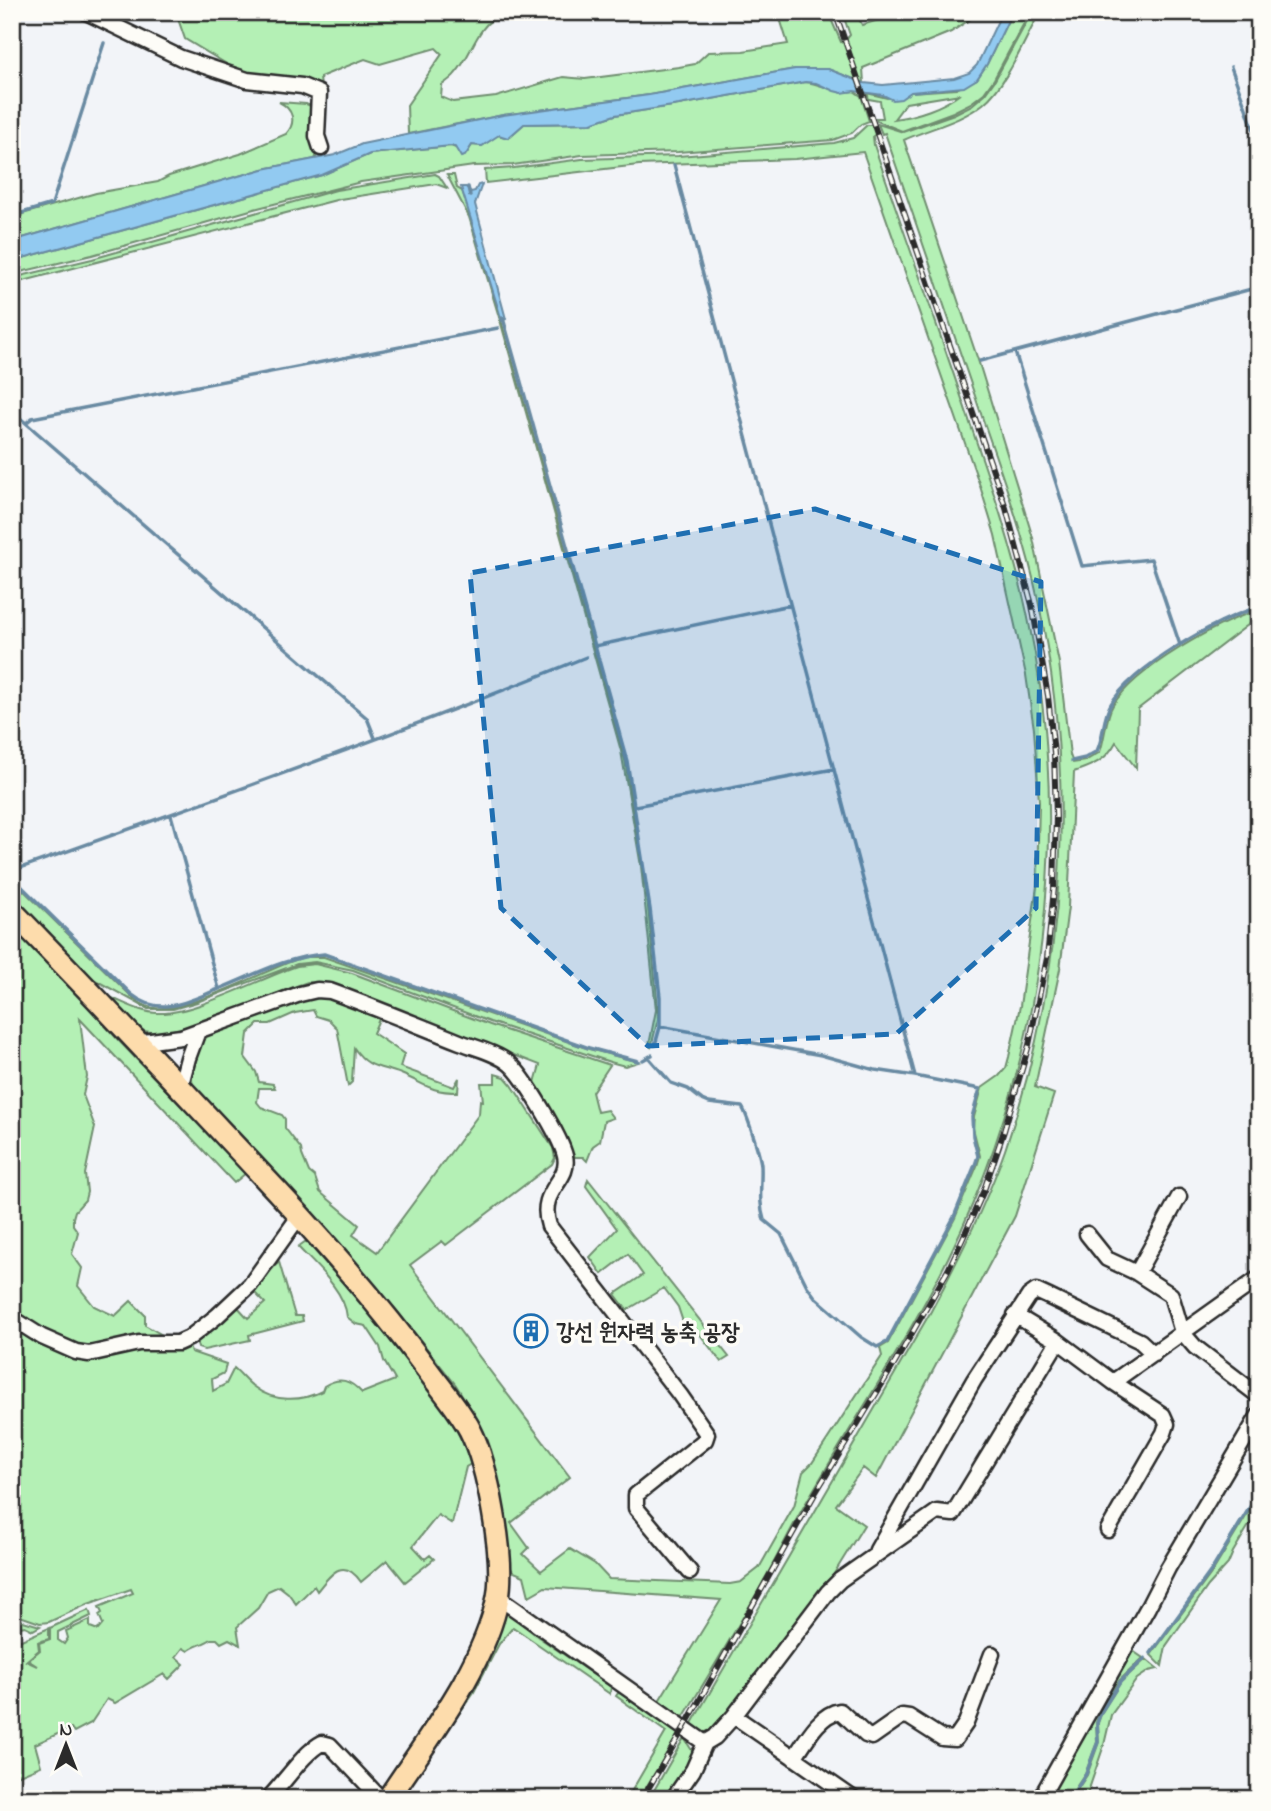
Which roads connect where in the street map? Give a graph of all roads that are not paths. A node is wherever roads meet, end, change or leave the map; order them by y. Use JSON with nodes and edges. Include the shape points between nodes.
{"nodes":[{"id":1,"x":86,"y":12,"type":"edge"},
{"id":2,"x":321,"y":148,"type":"dead end"},
{"id":3,"x":12,"y":911,"type":"edge"},
{"id":4,"x":198,"y":1031,"type":"junction"},
{"id":5,"x":136,"y":1043,"type":"junction"},
{"id":6,"x":180,"y":1088,"type":"junction"},
{"id":7,"x":1179,"y":1198,"type":"dead end"},
{"id":8,"x":300,"y":1215,"type":"junction"},
{"id":9,"x":1087,"y":1234,"type":"dead end"},
{"id":10,"x":1137,"y":1273,"type":"junction"},
{"id":11,"x":1259,"y":1278,"type":"edge"},
{"id":12,"x":1015,"y":1315,"type":"junction"},
{"id":13,"x":12,"y":1318,"type":"edge"},
{"id":14,"x":1182,"y":1332,"type":"junction"},
{"id":15,"x":1058,"y":1341,"type":"junction"},
{"id":16,"x":1154,"y":1354,"type":"junction"},
{"id":17,"x":1112,"y":1382,"type":"junction"},
{"id":18,"x":1259,"y":1396,"type":"edge"},
{"id":19,"x":1259,"y":1415,"type":"edge"},
{"id":20,"x":1108,"y":1530,"type":"dead end"},
{"id":21,"x":873,"y":1557,"type":"junction"},
{"id":22,"x":691,"y":1572,"type":"dead end"},
{"id":23,"x":498,"y":1597,"type":"junction"},
{"id":24,"x":992,"y":1654,"type":"dead end"},
{"id":25,"x":734,"y":1716,"type":"junction"},
{"id":26,"x":705,"y":1743,"type":"junction"},
{"id":27,"x":794,"y":1758,"type":"junction"},
{"id":28,"x":268,"y":1799,"type":"edge"},
{"id":29,"x":380,"y":1799,"type":"edge"},
{"id":30,"x":388,"y":1799,"type":"edge"},
{"id":31,"x":673,"y":1799,"type":"edge"},
{"id":32,"x":854,"y":1799,"type":"edge"},
{"id":33,"x":1040,"y":1799,"type":"edge"}],
"edges":[{"from":1,"to":2,"type":"street","via":[[181,58],[247,80],[302,86],[319,93],[317,136]]},
{"from":3,"to":5,"type":"main road"},
{"from":4,"to":5,"type":"street"},
{"from":4,"to":6,"type":"street"},
{"from":4,"to":22,"type":"street","via":[[300,994],[330,990],[510,1064],[566,1159],[545,1208],[549,1226],[707,1434],[636,1495],[635,1502]]},
{"from":5,"to":6,"type":"main road"},
{"from":6,"to":8,"type":"main road"},
{"from":7,"to":10,"type":"street"},
{"from":8,"to":13,"type":"street","via":[[250,1285],[178,1343],[154,1341],[89,1354],[42,1337]]},
{"from":8,"to":23,"type":"main road","via":[[373,1298],[472,1434],[490,1494],[500,1573]]},
{"from":9,"to":10,"type":"street","via":[[1107,1259]]},
{"from":10,"to":14,"type":"street","via":[[1171,1294]]},
{"from":11,"to":14,"type":"street"},
{"from":12,"to":15,"type":"street"},
{"from":12,"to":16,"type":"street","via":[[1036,1291],[1139,1341]]},
{"from":12,"to":21,"type":"street"},
{"from":14,"to":16,"type":"street"},
{"from":14,"to":18,"type":"street","via":[[1195,1348]]},
{"from":15,"to":17,"type":"street"},
{"from":15,"to":21,"type":"street","via":[[953,1514],[937,1512]]},
{"from":16,"to":17,"type":"street"},
{"from":17,"to":20,"type":"street","via":[[1163,1415],[1167,1424]]},
{"from":19,"to":33,"type":"street"},
{"from":21,"to":25,"type":"street","via":[[828,1592]]},
{"from":23,"to":26,"type":"street"},
{"from":23,"to":30,"type":"main road","via":[[471,1670]]},
{"from":24,"to":27,"type":"street","via":[[967,1723],[954,1739],[942,1738],[902,1716],[872,1737],[840,1711],[813,1731]]},
{"from":25,"to":26,"type":"street"},
{"from":25,"to":27,"type":"street"},
{"from":26,"to":31,"type":"street"},
{"from":27,"to":32,"type":"street"},
{"from":28,"to":29,"type":"street","via":[[322,1743],[330,1745]]}]}
